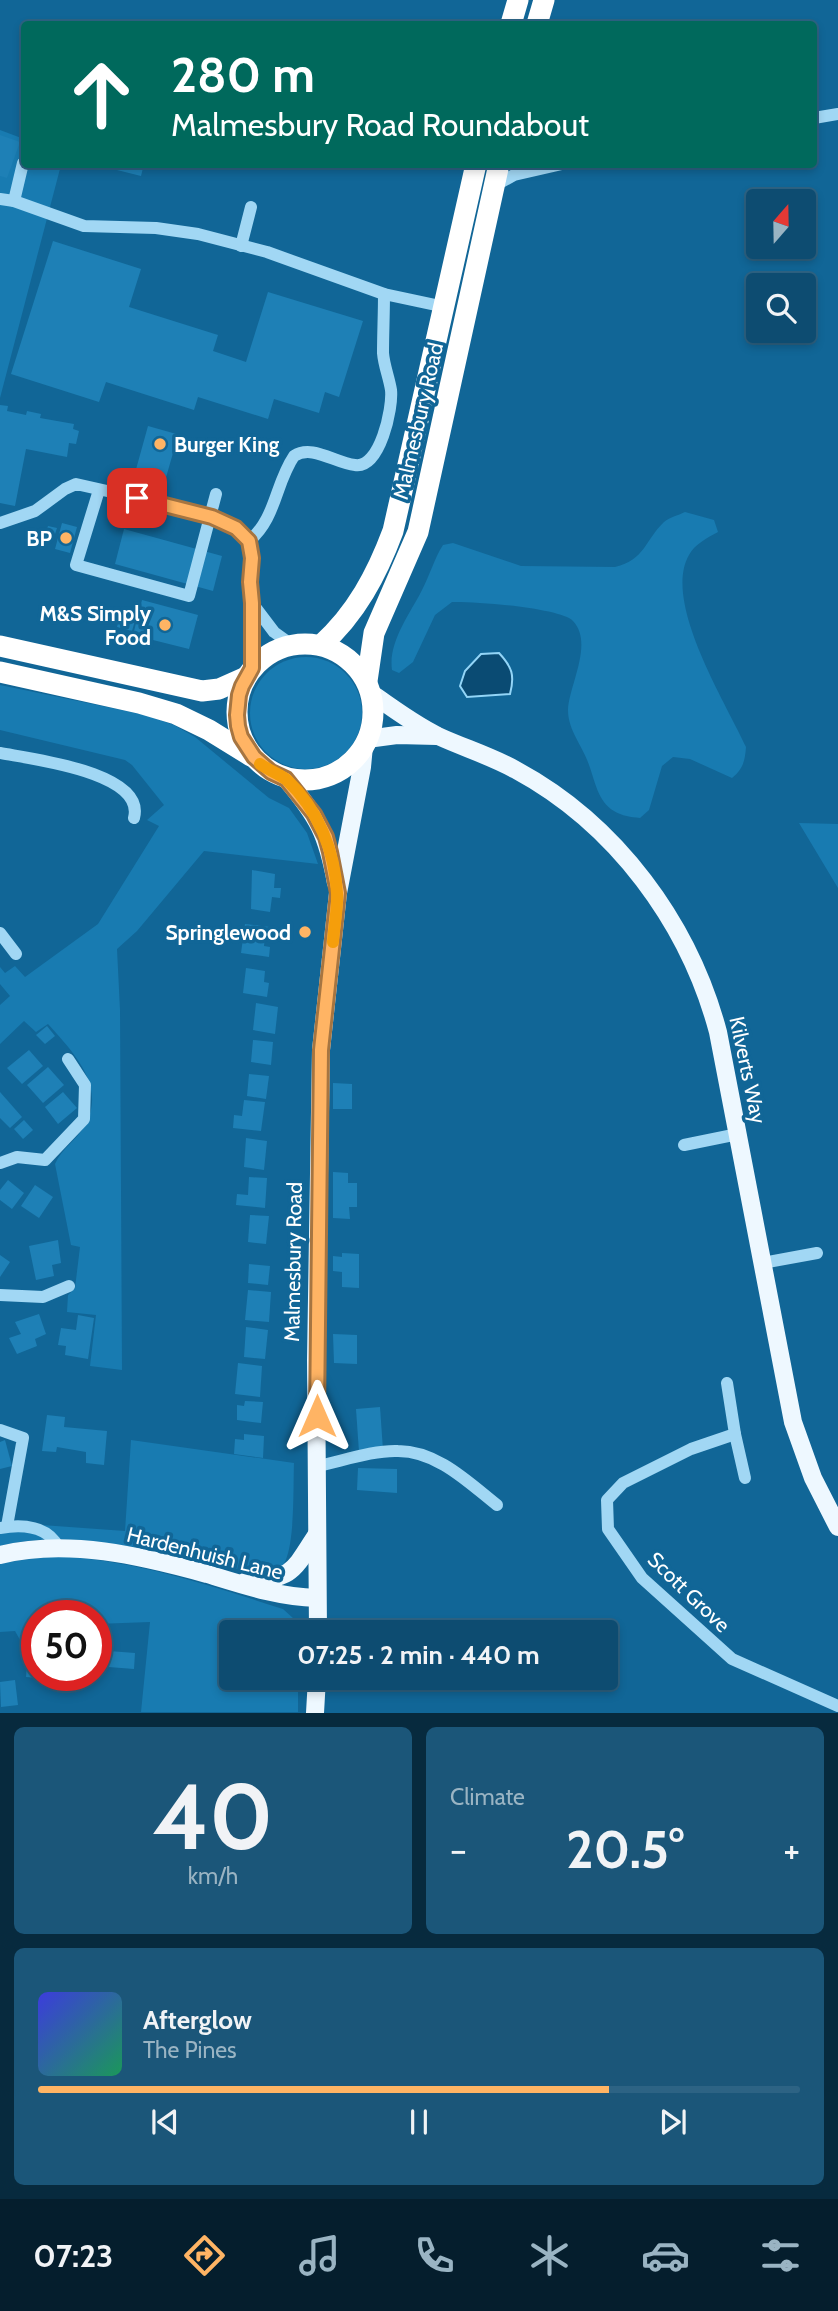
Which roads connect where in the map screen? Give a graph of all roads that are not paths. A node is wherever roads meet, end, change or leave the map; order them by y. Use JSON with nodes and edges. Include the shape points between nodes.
{"nodes":[{"id":1,"x":518,"y":0,"type":"edge"},
{"id":2,"x":544,"y":0,"type":"edge"},
{"id":3,"x":512,"y":21,"type":"edge"},
{"id":4,"x":538,"y":21,"type":"edge"},
{"id":5,"x":838,"y":114,"type":"edge"},
{"id":6,"x":817,"y":118,"type":"edge"},
{"id":7,"x":22,"y":168,"type":"edge"},
{"id":8,"x":475,"y":168,"type":"edge"},
{"id":9,"x":498,"y":168,"type":"edge"},
{"id":10,"x":544,"y":168,"type":"edge"},
{"id":11,"x":494,"y":186,"type":"junction"},
{"id":12,"x":0,"y":199,"type":"edge"},
{"id":13,"x":14,"y":201,"type":"junction"},
{"id":14,"x":251,"y":207,"type":"dead end"},
{"id":15,"x":241,"y":246,"type":"junction"},
{"id":16,"x":384,"y":294,"type":"junction"},
{"id":17,"x":444,"y":307,"type":"junction"},
{"id":18,"x":99,"y":490,"type":"junction"},
{"id":19,"x":216,"y":495,"type":"dead end"},
{"id":20,"x":212,"y":517,"type":"junction"},
{"id":21,"x":0,"y":523,"type":"edge"},
{"id":22,"x":249,"y":541,"type":"junction"},
{"id":23,"x":252,"y":603,"type":"junction"},
{"id":24,"x":292,"y":645,"type":"junction"},
{"id":25,"x":321,"y":645,"type":"junction"},
{"id":26,"x":0,"y":646,"type":"edge"},
{"id":27,"x":0,"y":672,"type":"edge"},
{"id":28,"x":249,"y":673,"type":"junction"},
{"id":29,"x":369,"y":687,"type":"junction"},
{"id":30,"x":437,"y":736,"type":"junction"},
{"id":31,"x":365,"y":743,"type":"junction"},
{"id":32,"x":0,"y":752,"type":"edge"},
{"id":33,"x":254,"y":757,"type":"junction"},
{"id":34,"x":286,"y":779,"type":"junction"},
{"id":35,"x":134,"y":818,"type":"dead end"},
{"id":36,"x":338,"y":893,"type":"junction"},
{"id":37,"x":0,"y":933,"type":"edge"},
{"id":38,"x":16,"y":954,"type":"dead end"},
{"id":39,"x":68,"y":1059,"type":"dead end"},
{"id":40,"x":738,"y":1134,"type":"junction"},
{"id":41,"x":684,"y":1145,"type":"dead end"},
{"id":42,"x":0,"y":1163,"type":"edge"},
{"id":43,"x":817,"y":1253,"type":"dead end"},
{"id":44,"x":762,"y":1263,"type":"junction"},
{"id":45,"x":69,"y":1286,"type":"dead end"},
{"id":46,"x":0,"y":1295,"type":"edge"},
{"id":47,"x":727,"y":1383,"type":"dead end"},
{"id":48,"x":0,"y":1430,"type":"edge"},
{"id":49,"x":735,"y":1434,"type":"junction"},
{"id":50,"x":317,"y":1466,"type":"junction"},
{"id":51,"x":745,"y":1478,"type":"dead end"},
{"id":52,"x":496,"y":1505,"type":"dead end"},
{"id":53,"x":4,"y":1527,"type":"edge"},
{"id":54,"x":838,"y":1527,"type":"edge"},
{"id":55,"x":317,"y":1534,"type":"junction"},
{"id":56,"x":59,"y":1548,"type":"junction"},
{"id":57,"x":0,"y":1555,"type":"edge"},
{"id":58,"x":232,"y":1581,"type":"junction"},
{"id":59,"x":317,"y":1598,"type":"junction"},
{"id":60,"x":318,"y":1620,"type":"edge"},
{"id":61,"x":316,"y":1690,"type":"edge"},
{"id":62,"x":838,"y":1706,"type":"edge"},
{"id":63,"x":315,"y":1713,"type":"edge"}],
"edges":[{"from":1,"to":3,"type":"highway"},
{"from":2,"to":4,"type":"highway"},
{"from":5,"to":6,"type":"street"},
{"from":7,"to":13,"type":"street"},
{"from":8,"to":17,"type":"highway","name":"Malmesbury Road"},
{"from":9,"to":11,"type":"highway","name":"Malmesbury Road"},
{"from":10,"to":11,"type":"street","via":[[514,175]]},
{"from":11,"to":29,"type":"highway","name":"Malmesbury Road","via":[[418,532],[374,633]]},
{"from":12,"to":13,"type":"street"},
{"from":13,"to":15,"type":"street","via":[[84,226],[156,228]]},
{"from":14,"to":15,"type":"street"},
{"from":15,"to":16,"type":"street"},
{"from":16,"to":17,"type":"street"},
{"from":16,"to":22,"type":"street","via":[[383,352],[391,393],[375,456],[356,466],[307,451],[293,456],[269,517]]},
{"from":17,"to":25,"type":"highway","name":"Malmesbury Road","via":[[393,531],[357,604]]},
{"from":18,"to":20,"type":"street"},
{"from":18,"to":20,"type":"street","via":[[76,565],[189,596]]},
{"from":18,"to":21,"type":"street","via":[[76,484],[36,511]]},
{"from":19,"to":20,"type":"street"},
{"from":20,"to":22,"type":"street","via":[[236,528]]},
{"from":22,"to":23,"type":"street"},
{"from":23,"to":24,"type":"street","via":[[274,632]]},
{"from":23,"to":28,"type":"street"},
{"from":24,"to":25,"type":"highway"},
{"from":24,"to":28,"type":"highway","via":[[266,656]]},
{"from":25,"to":29,"type":"highway","via":[[349,659]]},
{"from":26,"to":28,"type":"highway","via":[[202,691],[219,689]]},
{"from":27,"to":33,"type":"highway","via":[[176,714]]},
{"from":28,"to":33,"type":"highway","via":[[239,695],[237,715],[241,737]]},
{"from":29,"to":30,"type":"main road","name":"Kilverts Way"},
{"from":29,"to":31,"type":"highway","via":[[374,713]]},
{"from":30,"to":31,"type":"main road","name":"Kilverts Way","via":[[403,735]]},
{"from":30,"to":40,"type":"main road","name":"Kilverts Way","via":[[498,760],[554,794],[616,848],[646,884],[675,926],[697,970],[718,1032]]},
{"from":31,"to":34,"type":"highway","via":[[353,761],[329,776]]},
{"from":31,"to":36,"type":"main road","name":"Malmesbury Road"},
{"from":32,"to":35,"type":"street","via":[[116,783],[134,803]]},
{"from":33,"to":34,"type":"highway"},
{"from":34,"to":36,"type":"main road","name":"Malmesbury Road","via":[[319,822]]},
{"from":36,"to":50,"type":"main road","name":"Malmesbury Road","via":[[321,1050]]},
{"from":37,"to":38,"type":"street"},
{"from":39,"to":42,"type":"street","via":[[85,1085],[84,1119],[45,1160],[17,1157]]},
{"from":40,"to":41,"type":"street"},
{"from":40,"to":44,"type":"main road","name":"Kilverts Way"},
{"from":43,"to":44,"type":"street"},
{"from":44,"to":54,"type":"main road","name":"Kilverts Way","via":[[795,1430]]},
{"from":45,"to":46,"type":"street","via":[[43,1297]]},
{"from":47,"to":49,"type":"street"},
{"from":48,"to":53,"type":"street","via":[[23,1438]]},
{"from":49,"to":51,"type":"street"},
{"from":49,"to":62,"type":"street","name":"Scott Grove","via":[[691,1449],[622,1483],[607,1500],[608,1529],[642,1578],[732,1659]]},
{"from":50,"to":52,"type":"street","via":[[405,1452],[450,1468]]},
{"from":50,"to":55,"type":"main road","name":"Malmesbury Road"},
{"from":53,"to":56,"type":"street","via":[[45,1532]]},
{"from":55,"to":58,"type":"main road","via":[[287,1575]]},
{"from":55,"to":59,"type":"main road","name":"Malmesbury Road"},
{"from":56,"to":57,"type":"main road","name":"Hardenhuish Lane"},
{"from":56,"to":58,"type":"main road","name":"Hardenhuish Lane","via":[[158,1561]]},
{"from":58,"to":59,"type":"main road","name":"Hardenhuish Lane","via":[[281,1595]]},
{"from":59,"to":60,"type":"main road","name":"Malmesbury Road"},
{"from":61,"to":63,"type":"main road"}]}
